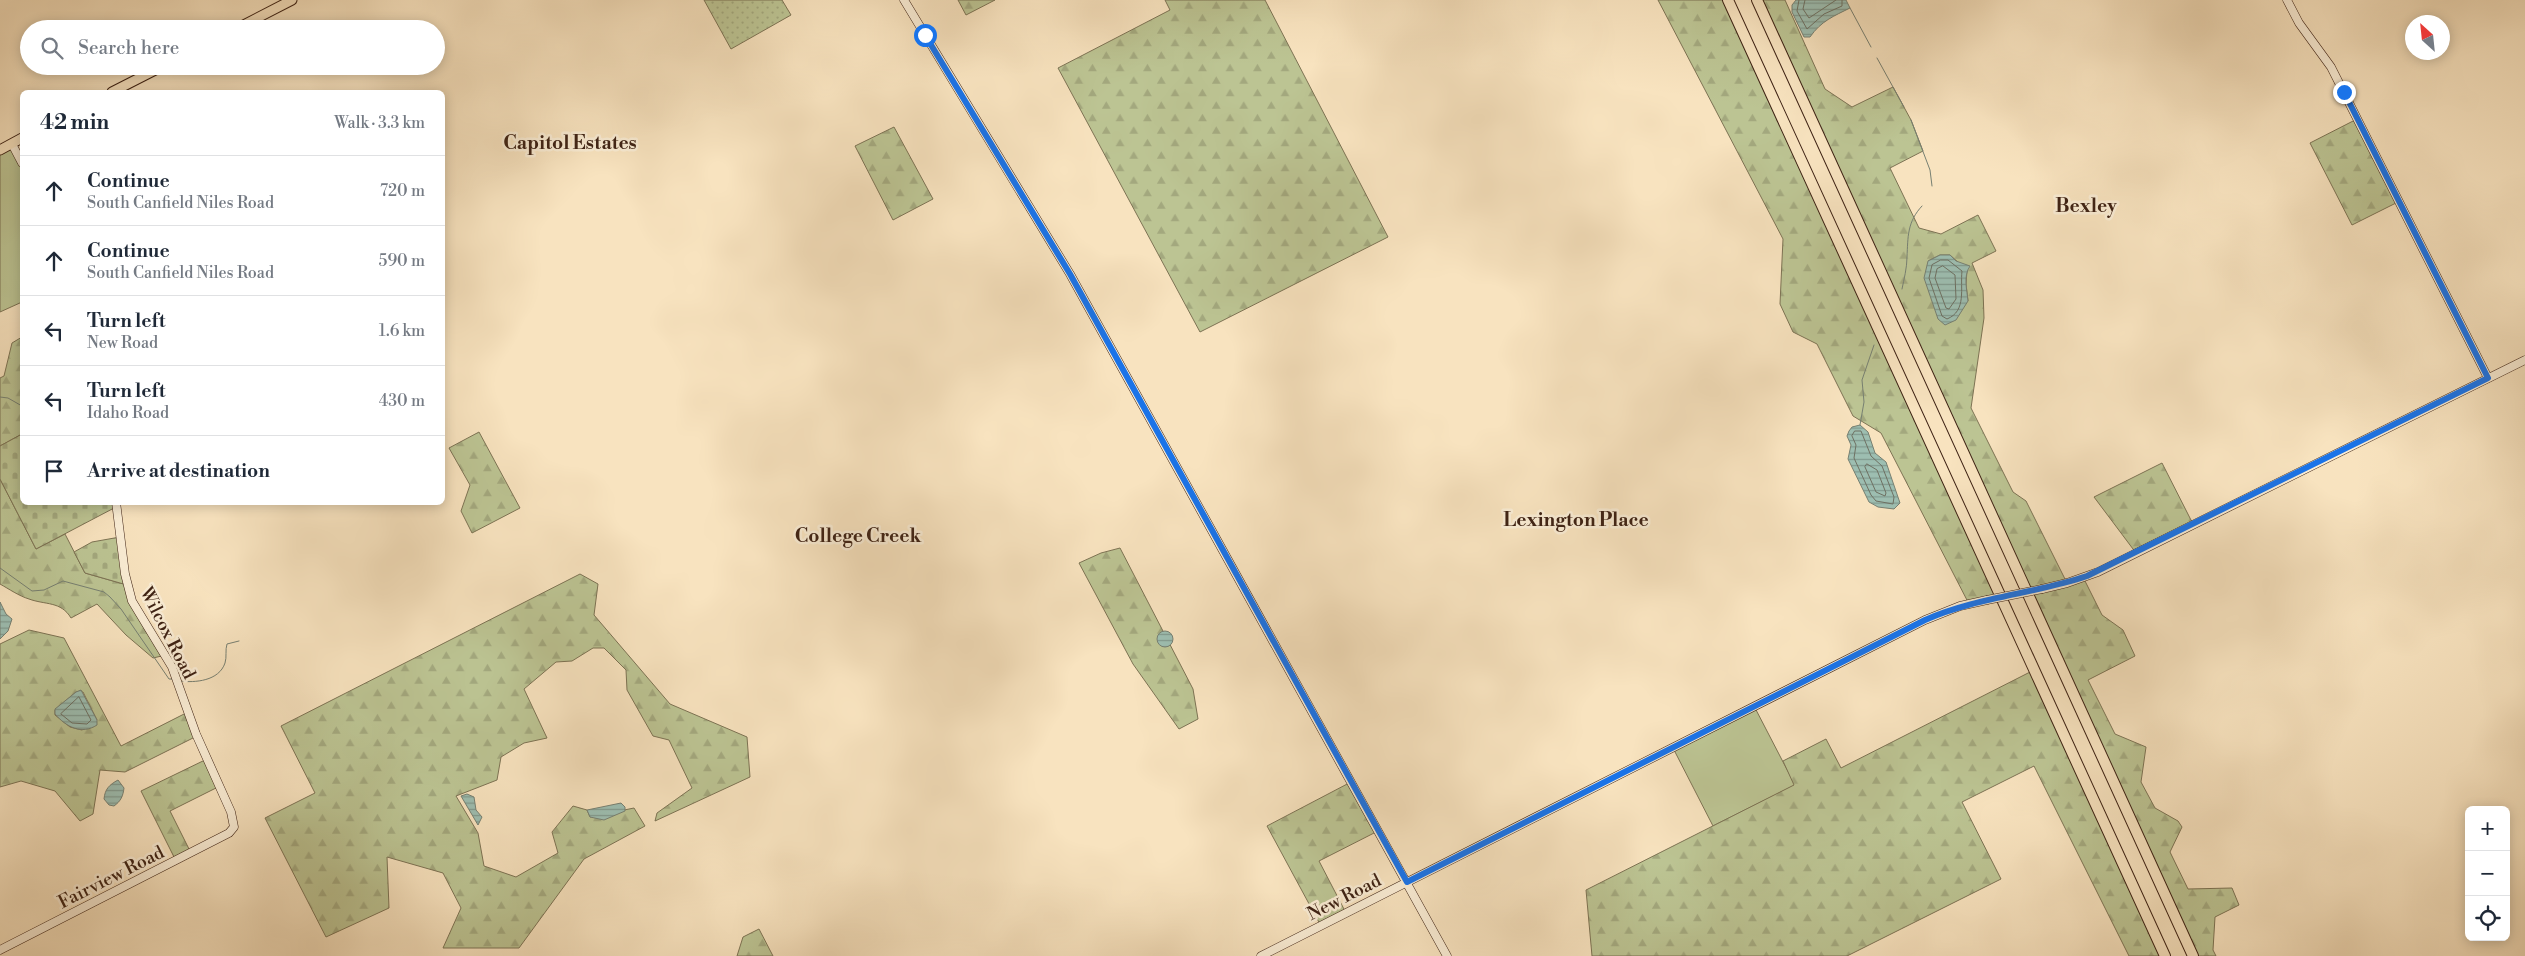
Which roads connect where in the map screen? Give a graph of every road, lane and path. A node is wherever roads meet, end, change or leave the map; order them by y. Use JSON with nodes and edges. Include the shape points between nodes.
{"nodes":[{"id":1,"x":292,"y":0,"type":"edge"},
{"id":2,"x":904,"y":0,"type":"edge"},
{"id":3,"x":1728,"y":0,"type":"edge"},
{"id":4,"x":1757,"y":0,"type":"edge"},
{"id":5,"x":2287,"y":0,"type":"edge"},
{"id":6,"x":253,"y":20,"type":"edge"},
{"id":7,"x":145,"y":75,"type":"edge"},
{"id":8,"x":116,"y":90,"type":"edge"},
{"id":9,"x":20,"y":139,"type":"edge"},
{"id":10,"x":12,"y":144,"type":"junction"},
{"id":11,"x":0,"y":150,"type":"edge"},
{"id":12,"x":20,"y":159,"type":"edge"},
{"id":13,"x":2525,"y":360,"type":"edge"},
{"id":14,"x":2488,"y":378,"type":"junction"},
{"id":15,"x":116,"y":505,"type":"edge"},
{"id":16,"x":234,"y":827,"type":"joint"},
{"id":17,"x":1407,"y":882,"type":"junction"},
{"id":18,"x":0,"y":950,"type":"edge"},
{"id":19,"x":1261,"y":956,"type":"edge"},
{"id":20,"x":1447,"y":956,"type":"edge"},
{"id":21,"x":2164,"y":956,"type":"edge"},
{"id":22,"x":2193,"y":956,"type":"edge"}],
"edges":[{"from":1,"to":6,"type":"main road"},
{"from":2,"to":17,"type":"street","via":[[1043,228]]},
{"from":3,"to":21,"type":"highway"},
{"from":4,"to":22,"type":"highway"},
{"from":5,"to":14,"type":"street","via":[[2299,23],[2331,67]]},
{"from":7,"to":8,"type":"main road"},
{"from":9,"to":10,"type":"main road"},
{"from":10,"to":11,"type":"main road"},
{"from":10,"to":12,"type":"street"},
{"from":13,"to":14,"type":"street","name":"New Road"},
{"from":14,"to":17,"type":"street","name":"New Road","bridge":true,"via":[[2098,572],[2067,583],[1960,606],[1925,620]]},
{"from":15,"to":16,"type":"street","name":"Wilcox Road","via":[[125,574],[132,601],[172,667],[196,734],[231,812]]},
{"from":16,"to":18,"type":"street","name":"Fairview Road","via":[[228,833]]},
{"from":17,"to":19,"type":"street","name":"New Road"},
{"from":17,"to":20,"type":"street"}]}
